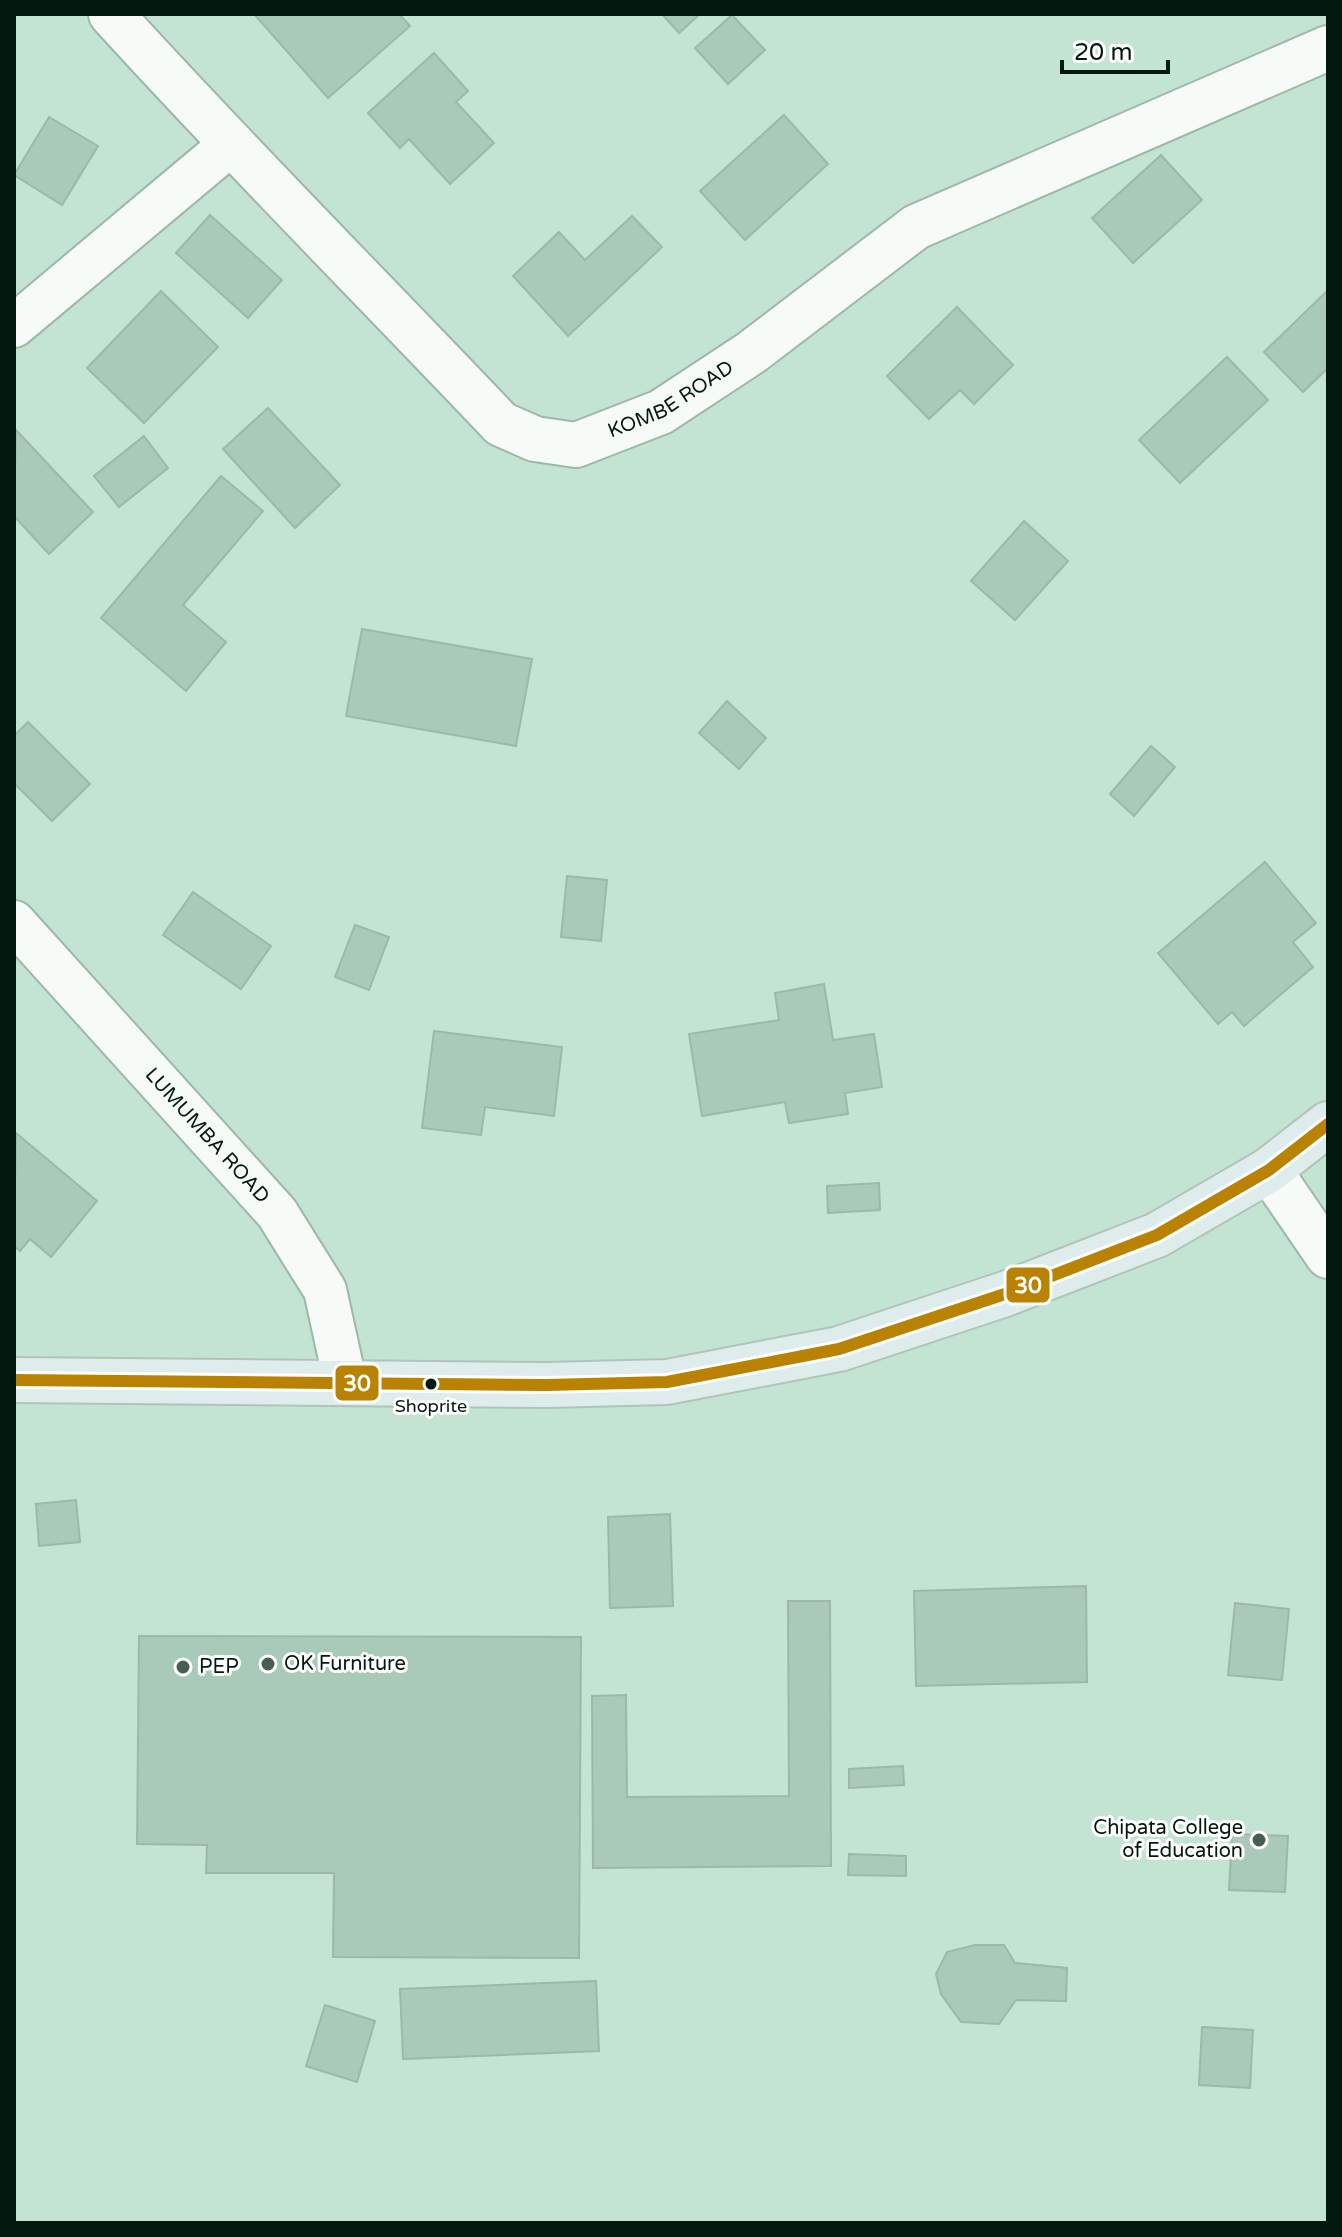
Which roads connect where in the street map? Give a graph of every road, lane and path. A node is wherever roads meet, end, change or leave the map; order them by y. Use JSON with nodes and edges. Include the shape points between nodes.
{"nodes":[{"id":1,"x":111,"y":14,"type":"edge"},
{"id":2,"x":1328,"y":48,"type":"edge"},
{"id":3,"x":230,"y":145,"type":"junction"},
{"id":4,"x":14,"y":326,"type":"edge"},
{"id":5,"x":14,"y":922,"type":"edge"},
{"id":6,"x":1328,"y":1124,"type":"edge"},
{"id":7,"x":1269,"y":1170,"type":"junction"},
{"id":8,"x":1328,"y":1256,"type":"edge"},
{"id":9,"x":14,"y":1380,"type":"edge"},
{"id":10,"x":345,"y":1381,"type":"junction"}],
"edges":[{"from":1,"to":3,"type":"street","name":"KOMBE ROAD"},
{"from":2,"to":3,"type":"street","name":"KOMBE ROAD","via":[[916,227],[752,352],[661,412],[576,445],[535,439],[501,424]]},
{"from":3,"to":4,"type":"street"},
{"from":5,"to":10,"type":"street","name":"LUMUMBA ROAD","via":[[277,1213],[325,1290]]},
{"from":6,"to":7,"type":"highway"},
{"from":7,"to":8,"type":"street"},
{"from":7,"to":10,"type":"highway","via":[[1157,1235],[1005,1294],[839,1349],[667,1382]]},
{"from":9,"to":10,"type":"highway"}]}
